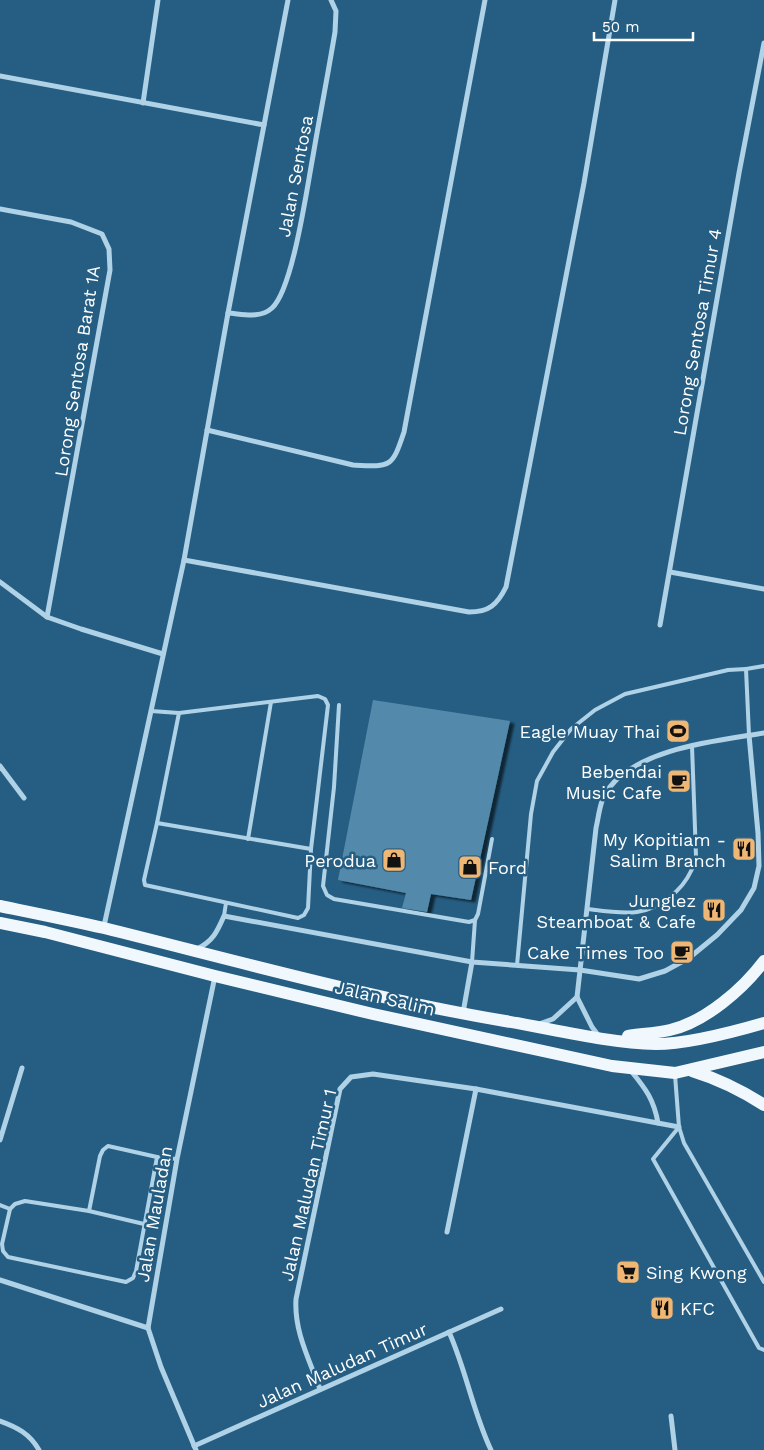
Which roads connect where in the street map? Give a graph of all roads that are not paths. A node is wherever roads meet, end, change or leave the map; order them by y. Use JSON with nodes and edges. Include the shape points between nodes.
{"nodes":[{"id":1,"x":158,"y":0,"type":"edge"},
{"id":2,"x":288,"y":0,"type":"edge"},
{"id":3,"x":331,"y":0,"type":"edge"},
{"id":4,"x":485,"y":0,"type":"edge"},
{"id":5,"x":615,"y":0,"type":"edge"},
{"id":6,"x":764,"y":43,"type":"edge"},
{"id":7,"x":0,"y":76,"type":"edge"},
{"id":8,"x":143,"y":103,"type":"junction"},
{"id":9,"x":264,"y":125,"type":"junction"},
{"id":10,"x":0,"y":209,"type":"edge"},
{"id":11,"x":228,"y":312,"type":"junction"},
{"id":12,"x":207,"y":430,"type":"junction"},
{"id":13,"x":184,"y":560,"type":"junction"},
{"id":14,"x":670,"y":572,"type":"junction"},
{"id":15,"x":0,"y":582,"type":"edge"},
{"id":16,"x":764,"y":589,"type":"edge"},
{"id":17,"x":48,"y":617,"type":"junction"},
{"id":18,"x":660,"y":625,"type":"dead end"},
{"id":19,"x":163,"y":654,"type":"junction"},
{"id":20,"x":764,"y":666,"type":"edge"},
{"id":21,"x":746,"y":669,"type":"junction"},
{"id":22,"x":271,"y":702,"type":"junction"},
{"id":23,"x":339,"y":705,"type":"dead end"},
{"id":24,"x":151,"y":711,"type":"junction"},
{"id":25,"x":179,"y":713,"type":"junction"},
{"id":26,"x":764,"y":733,"type":"edge"},
{"id":27,"x":749,"y":735,"type":"junction"},
{"id":28,"x":692,"y":746,"type":"junction"},
{"id":29,"x":0,"y":766,"type":"edge"},
{"id":30,"x":24,"y":798,"type":"dead end"},
{"id":31,"x":157,"y":824,"type":"junction"},
{"id":32,"x":248,"y":839,"type":"junction"},
{"id":33,"x":492,"y":839,"type":"dead end"},
{"id":34,"x":311,"y":849,"type":"junction"},
{"id":35,"x":226,"y":904,"type":"junction"},
{"id":36,"x":0,"y":906,"type":"edge"},
{"id":37,"x":587,"y":909,"type":"junction"},
{"id":38,"x":224,"y":916,"type":"junction"},
{"id":39,"x":475,"y":920,"type":"junction"},
{"id":40,"x":0,"y":924,"type":"edge"},
{"id":41,"x":103,"y":928,"type":"junction"},
{"id":42,"x":193,"y":952,"type":"junction"},
{"id":43,"x":764,"y":961,"type":"edge"},
{"id":44,"x":472,"y":962,"type":"junction"},
{"id":45,"x":517,"y":966,"type":"junction"},
{"id":46,"x":580,"y":970,"type":"junction"},
{"id":47,"x":215,"y":976,"type":"junction"},
{"id":48,"x":578,"y":997,"type":"junction"},
{"id":49,"x":463,"y":1014,"type":"junction"},
{"id":50,"x":764,"y":1023,"type":"edge"},
{"id":51,"x":533,"y":1026,"type":"junction"},
{"id":52,"x":603,"y":1038,"type":"junction"},
{"id":53,"x":764,"y":1052,"type":"edge"},
{"id":54,"x":22,"y":1068,"type":"dead end"},
{"id":55,"x":629,"y":1068,"type":"junction"},
{"id":56,"x":691,"y":1070,"type":"junction"},
{"id":57,"x":675,"y":1073,"type":"junction"},
{"id":58,"x":476,"y":1089,"type":"junction"},
{"id":59,"x":764,"y":1105,"type":"edge"},
{"id":60,"x":658,"y":1123,"type":"junction"},
{"id":61,"x":679,"y":1127,"type":"junction"},
{"id":62,"x":0,"y":1140,"type":"edge"},
{"id":63,"x":157,"y":1157,"type":"junction"},
{"id":64,"x":178,"y":1159,"type":"junction"},
{"id":65,"x":0,"y":1205,"type":"edge"},
{"id":66,"x":10,"y":1209,"type":"junction"},
{"id":67,"x":89,"y":1211,"type":"junction"},
{"id":68,"x":144,"y":1224,"type":"junction"},
{"id":69,"x":447,"y":1232,"type":"dead end"},
{"id":70,"x":0,"y":1280,"type":"edge"},
{"id":71,"x":764,"y":1282,"type":"edge"},
{"id":72,"x":500,"y":1309,"type":"dead end"},
{"id":73,"x":148,"y":1328,"type":"junction"},
{"id":74,"x":450,"y":1332,"type":"junction"},
{"id":75,"x":764,"y":1350,"type":"edge"},
{"id":76,"x":320,"y":1389,"type":"junction"},
{"id":77,"x":671,"y":1416,"type":"dead end"},
{"id":78,"x":0,"y":1421,"type":"edge"},
{"id":79,"x":195,"y":1448,"type":"edge"},
{"id":80,"x":39,"y":1450,"type":"edge"},
{"id":81,"x":491,"y":1450,"type":"edge"},
{"id":82,"x":675,"y":1450,"type":"edge"}],
"edges":[{"from":1,"to":8,"type":"street"},
{"from":2,"to":9,"type":"street"},
{"from":3,"to":11,"type":"street","name":"Jalan Sentosa","via":[[336,11],[335,32],[297,241],[281,295],[263,314]]},
{"from":4,"to":12,"type":"street","via":[[404,432],[396,455],[390,463],[378,466],[353,465]]},
{"from":5,"to":13,"type":"street","via":[[584,183],[506,588],[494,606],[481,612],[469,612]]},
{"from":6,"to":14,"type":"street","name":"Lorong Sentosa Timur 4"},
{"from":7,"to":8,"type":"street"},
{"from":8,"to":9,"type":"street"},
{"from":9,"to":11,"type":"street"},
{"from":10,"to":17,"type":"street","name":"Lorong Sentosa Barat 1A","via":[[71,222],[102,234],[109,249],[110,270]]},
{"from":11,"to":12,"type":"street"},
{"from":12,"to":13,"type":"street"},
{"from":13,"to":19,"type":"street"},
{"from":14,"to":16,"type":"street"},
{"from":14,"to":18,"type":"street","name":"Lorong Sentosa Timur 4"},
{"from":15,"to":17,"type":"street"},
{"from":17,"to":19,"type":"street"},
{"from":19,"to":24,"type":"street"},
{"from":20,"to":21,"type":"lane"},
{"from":21,"to":27,"type":"lane"},
{"from":21,"to":45,"type":"lane","via":[[728,670],[625,694],[595,710],[571,729],[553,752],[537,781],[531,814]]},
{"from":22,"to":25,"type":"lane"},
{"from":22,"to":32,"type":"lane"},
{"from":22,"to":34,"type":"lane","via":[[318,696],[328,705]]},
{"from":23,"to":39,"type":"lane","via":[[323,886],[327,895],[334,899],[469,922]]},
{"from":24,"to":25,"type":"lane"},
{"from":24,"to":41,"type":"street"},
{"from":25,"to":31,"type":"lane"},
{"from":26,"to":27,"type":"street"},
{"from":27,"to":28,"type":"street"},
{"from":27,"to":46,"type":"street","via":[[759,866],[754,888],[741,910],[689,958],[665,971],[638,979]]},
{"from":28,"to":37,"type":"street","via":[[643,761],[622,774],[608,790],[600,806],[596,828]]},
{"from":28,"to":37,"type":"lane","via":[[696,856],[691,871],[675,893],[657,906],[637,912]]},
{"from":29,"to":30,"type":"street"},
{"from":31,"to":32,"type":"lane"},
{"from":31,"to":35,"type":"lane","via":[[144,885]]},
{"from":32,"to":34,"type":"lane"},
{"from":33,"to":39,"type":"lane"},
{"from":34,"to":35,"type":"lane","via":[[308,908],[304,915],[298,918]]},
{"from":35,"to":38,"type":"lane"},
{"from":36,"to":41,"type":"main road","name":"Jalan Salim"},
{"from":37,"to":46,"type":"street"},
{"from":38,"to":42,"type":"street","via":[[208,943]]},
{"from":38,"to":44,"type":"street"},
{"from":39,"to":44,"type":"lane"},
{"from":40,"to":47,"type":"main road","name":"Jalan Salim","via":[[45,932]]},
{"from":41,"to":42,"type":"main road","name":"Jalan Salim"},
{"from":42,"to":49,"type":"main road","name":"Jalan Salim","via":[[360,993]]},
{"from":43,"to":52,"type":"main road","via":[[726,1000],[692,1023],[670,1030]]},
{"from":44,"to":45,"type":"street"},
{"from":44,"to":49,"type":"street"},
{"from":45,"to":46,"type":"street"},
{"from":46,"to":48,"type":"street"},
{"from":47,"to":55,"type":"main road","name":"Jalan Salim","via":[[401,1020]]},
{"from":47,"to":64,"type":"street","name":"Jalan Mauladan"},
{"from":48,"to":51,"type":"street","via":[[553,1019]]},
{"from":48,"to":52,"type":"street","via":[[592,1027]]},
{"from":49,"to":51,"type":"main road","name":"Jalan Salim"},
{"from":50,"to":52,"type":"main road","name":"Jalan Salim","via":[[670,1043]]},
{"from":51,"to":52,"type":"main road","name":"Jalan Salim"},
{"from":53,"to":56,"type":"main road","name":"Jalan Salim"},
{"from":54,"to":62,"type":"street"},
{"from":55,"to":57,"type":"main road","name":"Jalan Salim"},
{"from":55,"to":60,"type":"street","via":[[647,1090]]},
{"from":56,"to":57,"type":"main road","name":"Jalan Salim"},
{"from":56,"to":59,"type":"main road","via":[[745,1093]]},
{"from":57,"to":61,"type":"lane"},
{"from":58,"to":60,"type":"street","name":"Jalan Maludan Timur 1"},
{"from":58,"to":69,"type":"street"},
{"from":58,"to":76,"type":"street","name":"Jalan Maludan Timur 1","via":[[373,1074],[351,1077],[340,1089],[296,1298],[295,1316],[301,1339]]},
{"from":60,"to":61,"type":"street","name":"Jalan Maludan Timur 1"},
{"from":61,"to":71,"type":"lane","via":[[688,1150]]},
{"from":61,"to":75,"type":"lane","via":[[653,1159],[759,1348]]},
{"from":63,"to":64,"type":"lane"},
{"from":63,"to":67,"type":"lane","via":[[108,1146],[102,1150]]},
{"from":63,"to":68,"type":"lane"},
{"from":64,"to":73,"type":"street","name":"Jalan Mauladan"},
{"from":65,"to":66,"type":"lane"},
{"from":66,"to":67,"type":"lane","via":[[25,1201]]},
{"from":66,"to":68,"type":"lane","via":[[2,1244],[8,1257],[126,1282],[133,1278],[136,1270]]},
{"from":67,"to":68,"type":"lane"},
{"from":70,"to":73,"type":"street"},
{"from":72,"to":74,"type":"street","name":"Jalan Maludan Timur"},
{"from":73,"to":79,"type":"street","name":"Jalan Mauladan"},
{"from":74,"to":76,"type":"street","name":"Jalan Maludan Timur"},
{"from":74,"to":81,"type":"street"},
{"from":76,"to":79,"type":"street","name":"Jalan Maludan Timur"},
{"from":77,"to":82,"type":"street"},
{"from":78,"to":80,"type":"street","via":[[20,1429]]}]}
